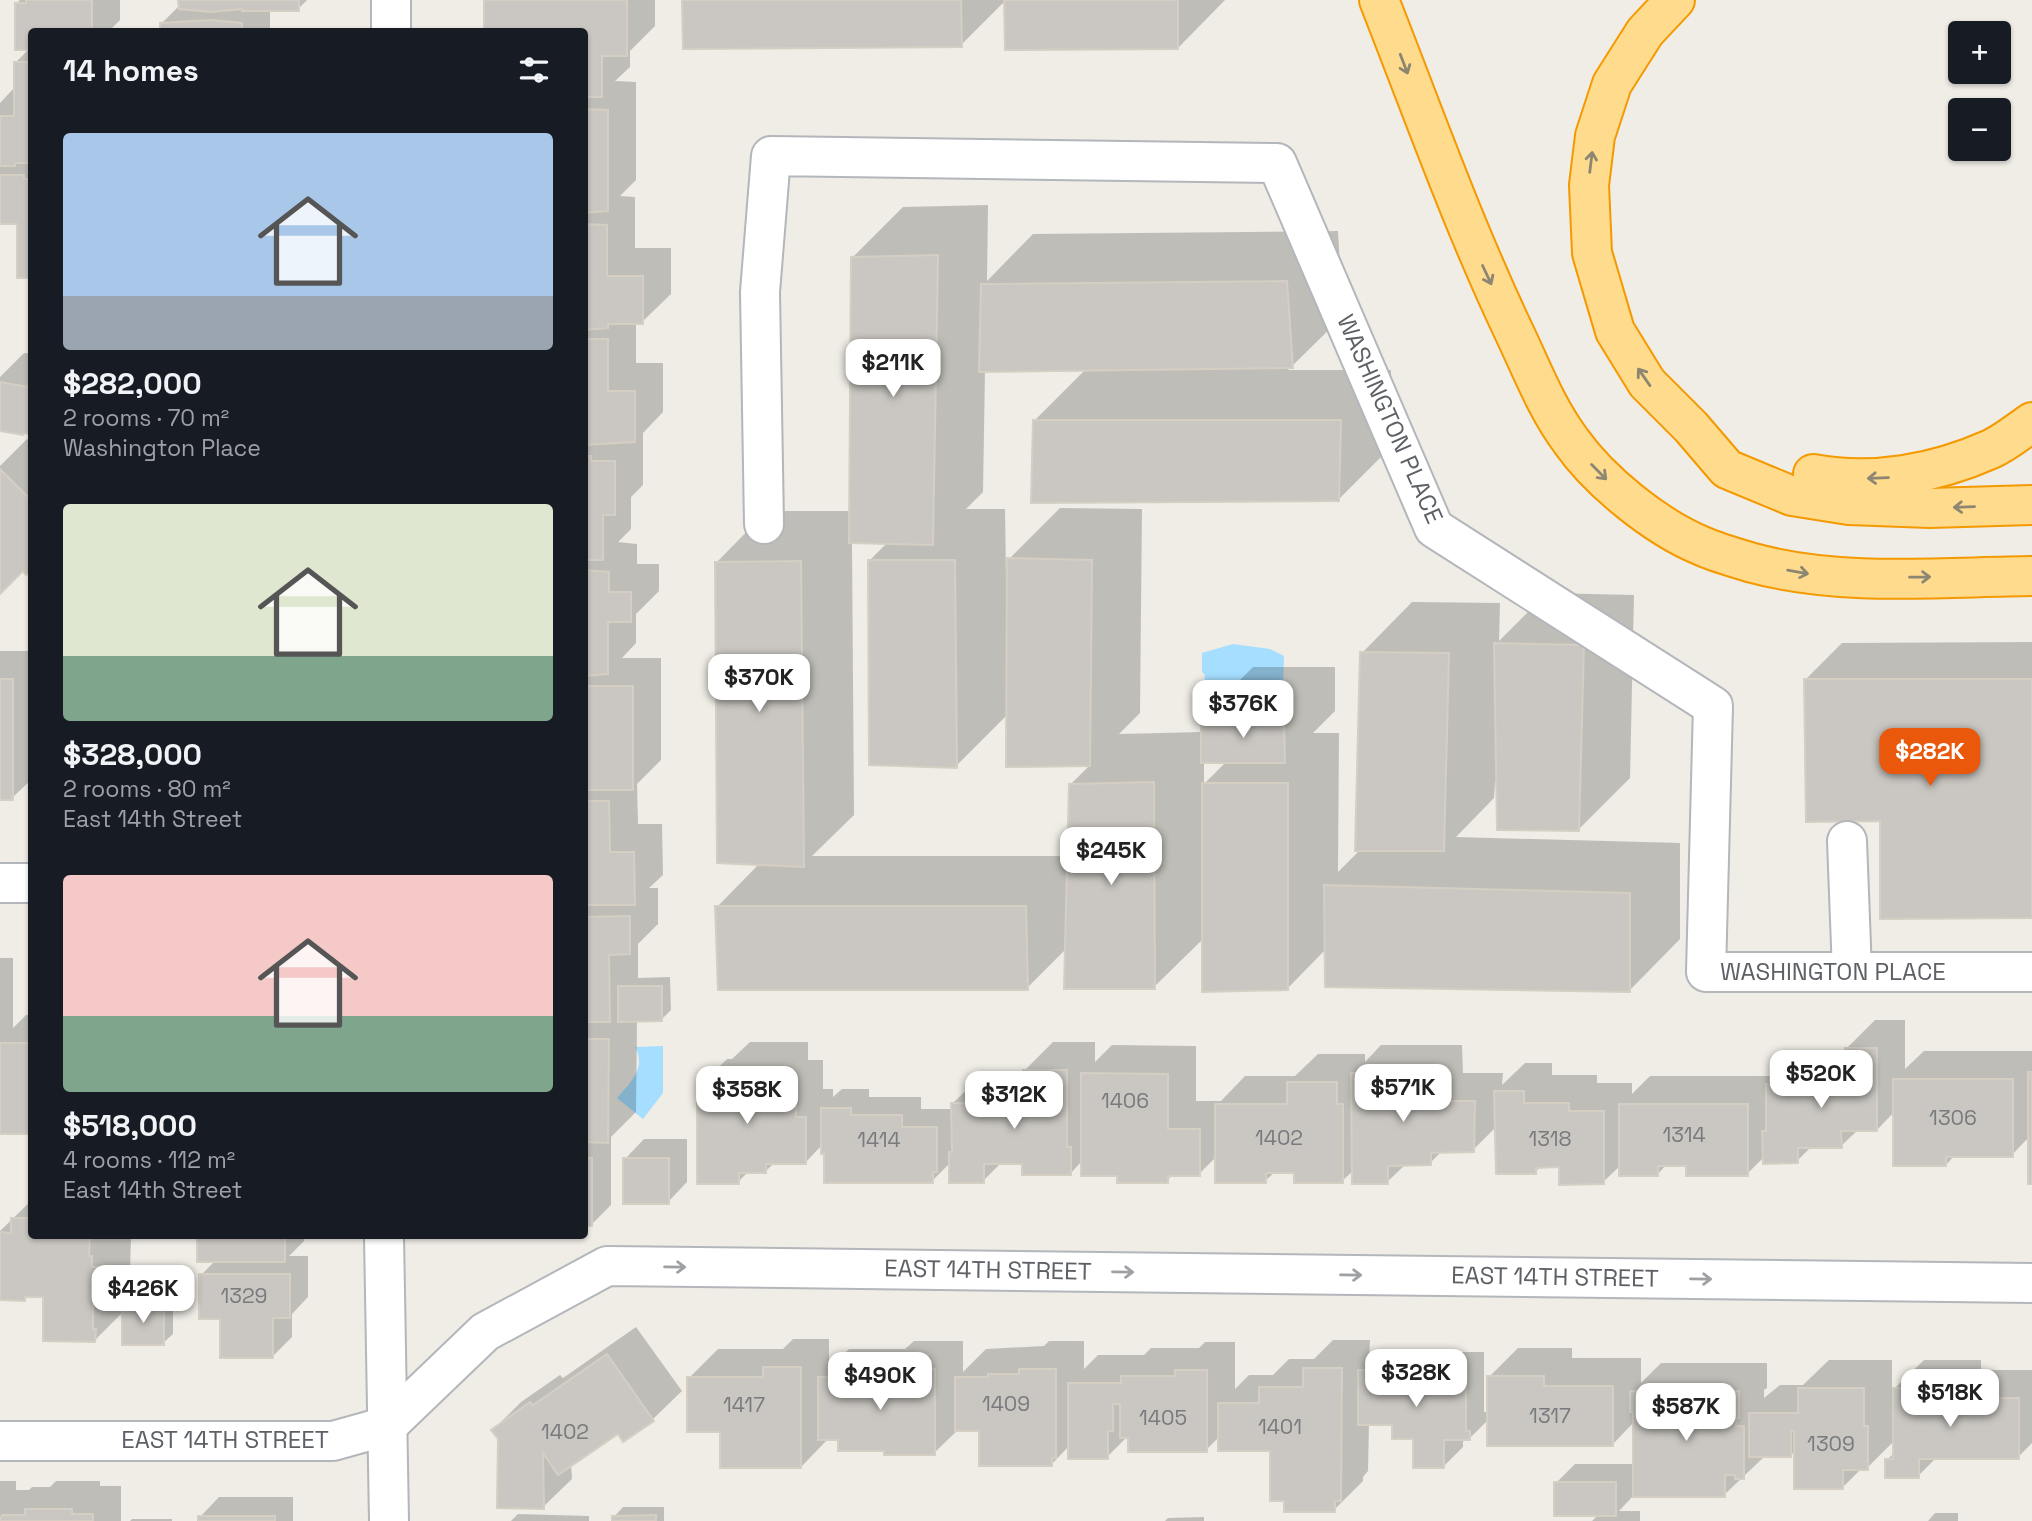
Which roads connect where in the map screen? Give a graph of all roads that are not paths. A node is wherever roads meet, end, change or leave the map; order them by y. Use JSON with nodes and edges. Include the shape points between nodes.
{"nodes":[{"id":1,"x":391,"y":0,"type":"edge"},
{"id":2,"x":1379,"y":0,"type":"edge"},
{"id":3,"x":1675,"y":0,"type":"edge"},
{"id":4,"x":391,"y":28,"type":"edge"},
{"id":5,"x":2032,"y":422,"type":"edge"},
{"id":6,"x":1690,"y":427,"type":"junction"},
{"id":7,"x":2032,"y":505,"type":"edge"},
{"id":8,"x":764,"y":524,"type":"dead end"},
{"id":9,"x":2032,"y":576,"type":"edge"},
{"id":10,"x":1847,"y":841,"type":"dead end"},
{"id":11,"x":0,"y":883,"type":"edge"},
{"id":12,"x":28,"y":883,"type":"edge"},
{"id":13,"x":1852,"y":972,"type":"junction"},
{"id":14,"x":2032,"y":972,"type":"edge"},
{"id":15,"x":384,"y":1239,"type":"edge"},
{"id":16,"x":2032,"y":1283,"type":"edge"},
{"id":17,"x":387,"y":1426,"type":"junction"},
{"id":18,"x":0,"y":1441,"type":"edge"},
{"id":19,"x":389,"y":1521,"type":"edge"}],
"edges":[{"from":1,"to":4,"type":"street"},
{"from":2,"to":9,"type":"highway","one_way":true,"via":[[1483,267],[1551,410],[1599,473],[1660,523],[1702,546],[1754,563],[1852,578]]},
{"from":6,"to":3,"type":"highway","one_way":true,"via":[[1647,383],[1615,331],[1592,253],[1589,185],[1595,135],[1612,84],[1645,32]]},
{"from":5,"to":6,"type":"highway","one_way":true,"via":[[1993,448],[1932,470],[1887,478],[1840,479],[1792,470]]},
{"from":7,"to":6,"type":"highway","one_way":true,"via":[[1849,505],[1792,496],[1727,469]]},
{"from":8,"to":13,"type":"street","name":"WASHINGTON PLACE","via":[[760,292],[771,156],[1277,163],[1434,528],[1713,706],[1706,972]]},
{"from":10,"to":13,"type":"street"},
{"from":11,"to":12,"type":"street"},
{"from":13,"to":14,"type":"street","name":"WASHINGTON PLACE"},
{"from":15,"to":17,"type":"street"},
{"from":17,"to":16,"type":"street","name":"EAST 14TH STREET","one_way":true,"via":[[485,1332],[607,1266]]},
{"from":17,"to":18,"type":"street","name":"EAST 14TH STREET","via":[[333,1441]]},
{"from":17,"to":19,"type":"street"}]}
